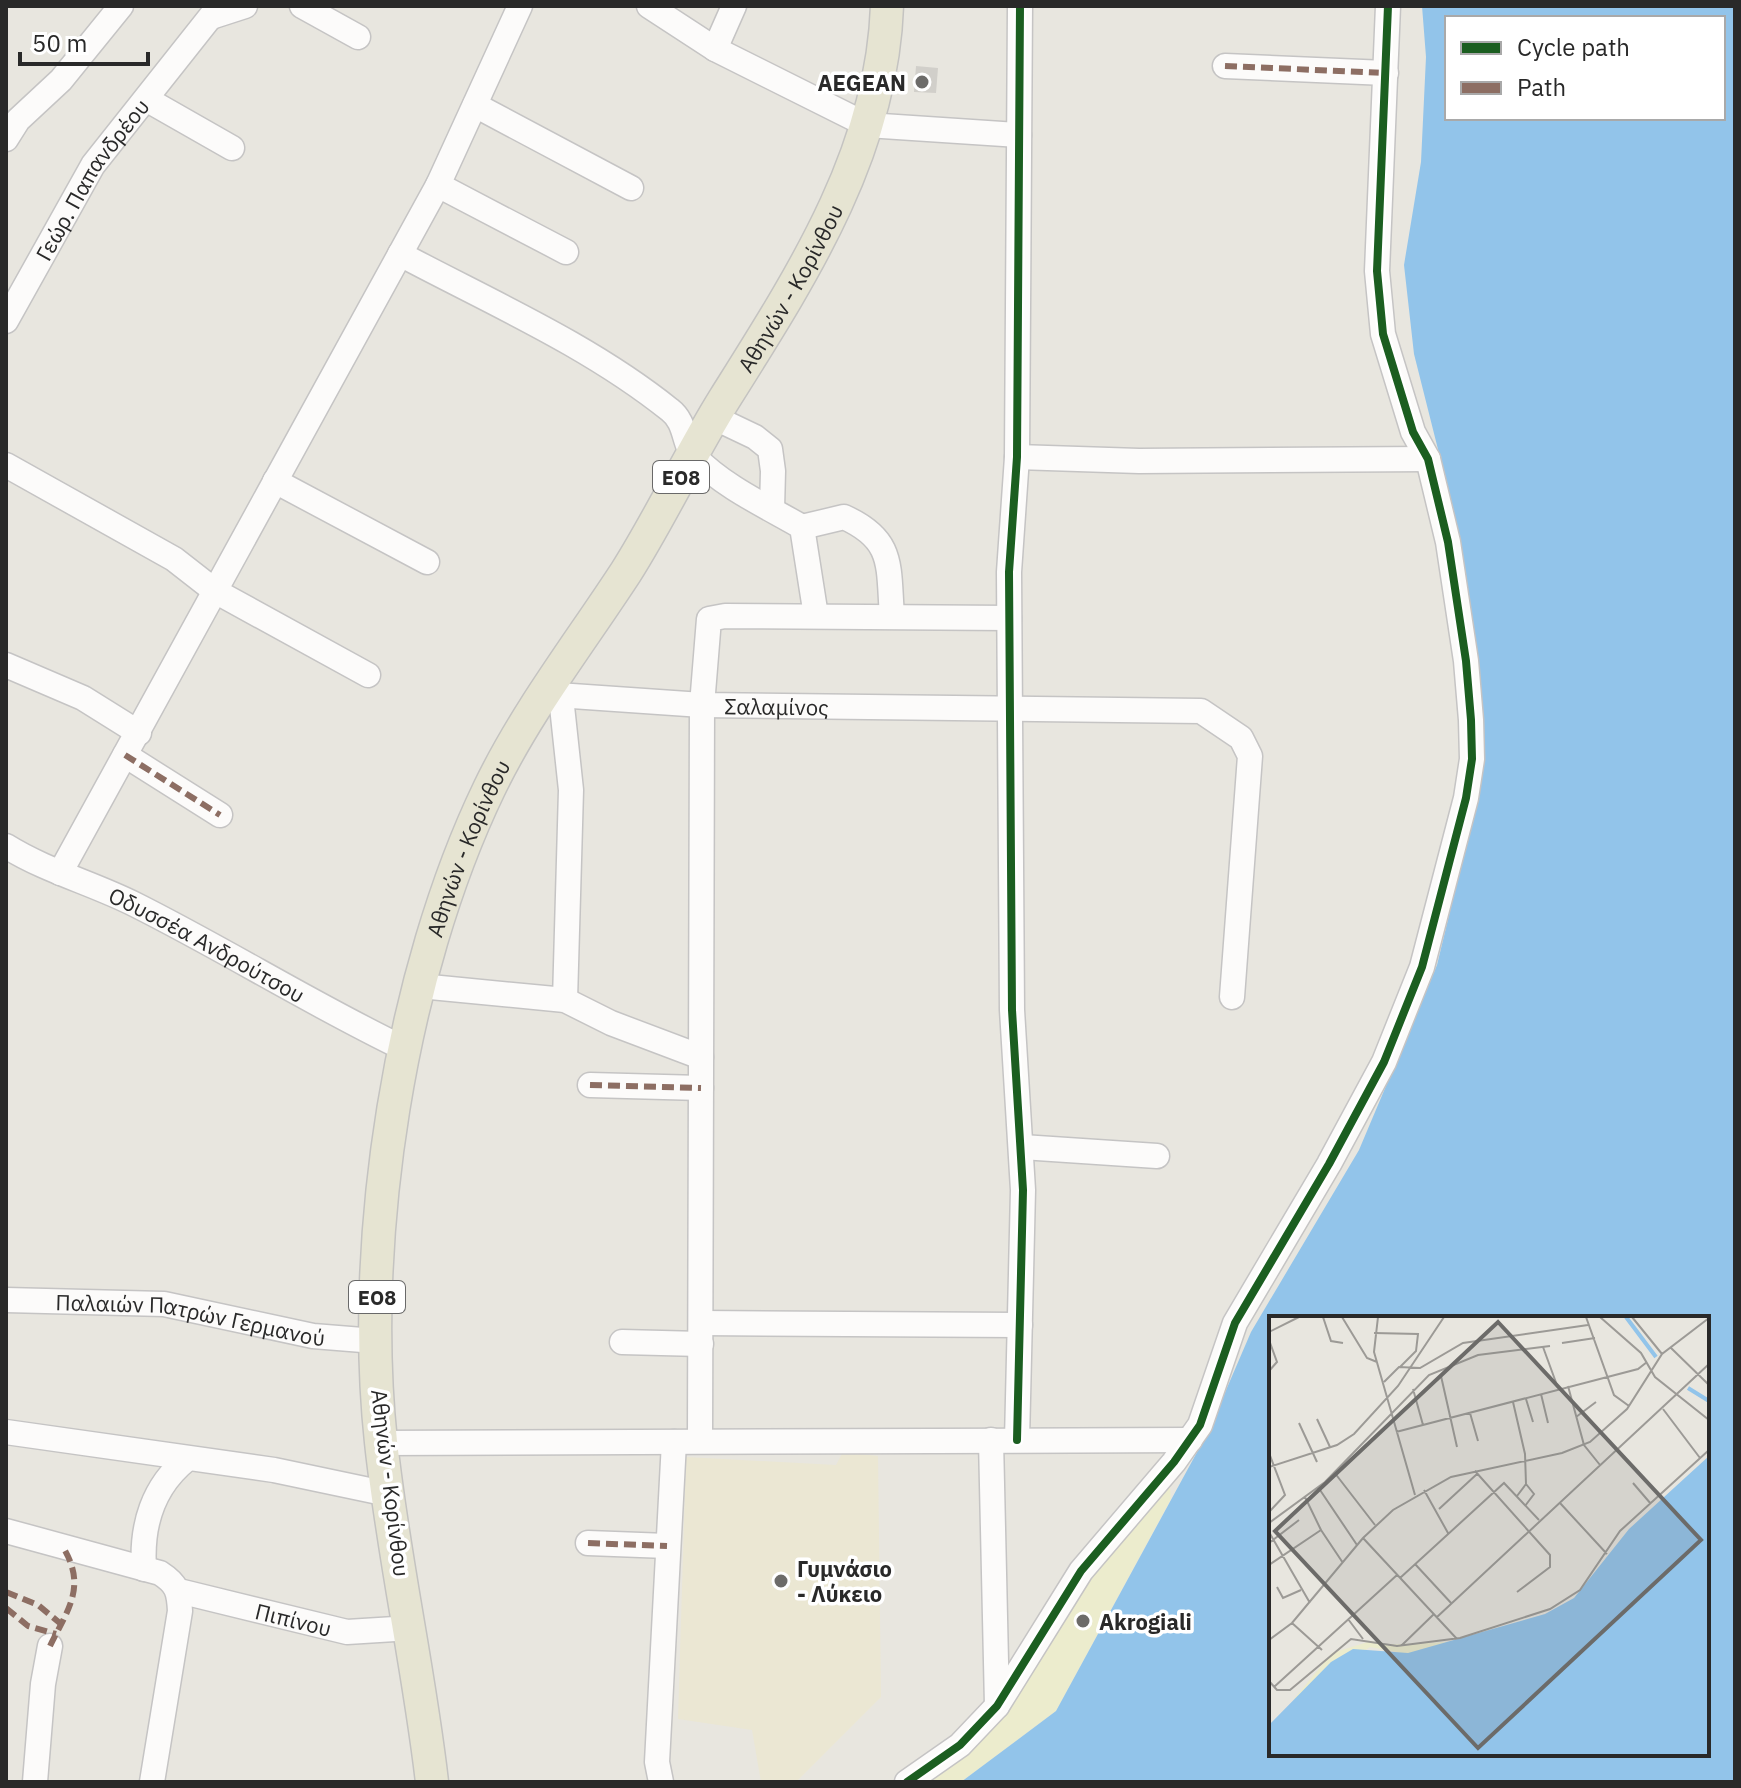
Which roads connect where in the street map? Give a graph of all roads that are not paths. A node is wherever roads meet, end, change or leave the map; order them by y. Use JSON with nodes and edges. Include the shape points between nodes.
{"nodes":[{"id":1,"x":121,"y":6,"type":"edge"},
{"id":2,"x":245,"y":6,"type":"edge"},
{"id":3,"x":302,"y":6,"type":"edge"},
{"id":4,"x":649,"y":6,"type":"edge"},
{"id":5,"x":734,"y":6,"type":"edge"},
{"id":6,"x":887,"y":6,"type":"edge"},
{"id":7,"x":1020,"y":6,"type":"edge"},
{"id":8,"x":1388,"y":6,"type":"edge"},
{"id":9,"x":517,"y":7,"type":"edge"},
{"id":10,"x":215,"y":12,"type":"edge"},
{"id":11,"x":358,"y":37,"type":"dead end"},
{"id":12,"x":715,"y":49,"type":"junction"},
{"id":13,"x":1225,"y":66,"type":"dead end"},
{"id":14,"x":1386,"y":73,"type":"junction"},
{"id":15,"x":146,"y":99,"type":"junction"},
{"id":16,"x":475,"y":105,"type":"junction"},
{"id":17,"x":867,"y":125,"type":"junction"},
{"id":18,"x":1019,"y":135,"type":"junction"},
{"id":19,"x":6,"y":139,"type":"edge"},
{"id":20,"x":232,"y":148,"type":"dead end"},
{"id":21,"x":438,"y":185,"type":"junction"},
{"id":22,"x":631,"y":188,"type":"dead end"},
{"id":23,"x":566,"y":252,"type":"dead end"},
{"id":24,"x":400,"y":254,"type":"junction"},
{"id":25,"x":6,"y":321,"type":"edge"},
{"id":26,"x":713,"y":417,"type":"junction"},
{"id":27,"x":692,"y":455,"type":"junction"},
{"id":28,"x":1017,"y":457,"type":"junction"},
{"id":29,"x":1428,"y":459,"type":"junction"},
{"id":30,"x":6,"y":465,"type":"edge"},
{"id":31,"x":275,"y":481,"type":"junction"},
{"id":32,"x":772,"y":509,"type":"junction"},
{"id":33,"x":802,"y":527,"type":"junction"},
{"id":34,"x":427,"y":562,"type":"dead end"},
{"id":35,"x":215,"y":591,"type":"junction"},
{"id":36,"x":816,"y":616,"type":"junction"},
{"id":37,"x":892,"y":616,"type":"junction"},
{"id":38,"x":1009,"y":618,"type":"junction"},
{"id":39,"x":6,"y":665,"type":"edge"},
{"id":40,"x":368,"y":675,"type":"dead end"},
{"id":41,"x":552,"y":696,"type":"junction"},
{"id":42,"x":702,"y":705,"type":"junction"},
{"id":43,"x":1009,"y":708,"type":"junction"},
{"id":44,"x":139,"y":733,"type":"junction"},
{"id":45,"x":125,"y":755,"type":"junction"},
{"id":46,"x":220,"y":815,"type":"dead end"},
{"id":47,"x":6,"y":846,"type":"edge"},
{"id":48,"x":60,"y":873,"type":"junction"},
{"id":49,"x":420,"y":986,"type":"junction"},
{"id":50,"x":1232,"y":997,"type":"dead end"},
{"id":51,"x":565,"y":1000,"type":"junction"},
{"id":52,"x":405,"y":1049,"type":"junction"},
{"id":53,"x":701,"y":1057,"type":"junction"},
{"id":54,"x":590,"y":1085,"type":"dead end"},
{"id":55,"x":701,"y":1088,"type":"junction"},
{"id":56,"x":1022,"y":1147,"type":"junction"},
{"id":57,"x":1157,"y":1156,"type":"dead end"},
{"id":58,"x":6,"y":1300,"type":"edge"},
{"id":59,"x":1020,"y":1325,"type":"junction"},
{"id":60,"x":701,"y":1334,"type":"junction"},
{"id":61,"x":375,"y":1341,"type":"junction"},
{"id":62,"x":622,"y":1342,"type":"dead end"},
{"id":63,"x":6,"y":1432,"type":"edge"},
{"id":64,"x":991,"y":1440,"type":"junction"},
{"id":65,"x":1017,"y":1440,"type":"junction"},
{"id":66,"x":1190,"y":1440,"type":"junction"},
{"id":67,"x":700,"y":1441,"type":"junction"},
{"id":68,"x":674,"y":1442,"type":"junction"},
{"id":69,"x":381,"y":1443,"type":"junction"},
{"id":70,"x":187,"y":1459,"type":"junction"},
{"id":71,"x":388,"y":1494,"type":"junction"},
{"id":72,"x":6,"y":1531,"type":"edge"},
{"id":73,"x":588,"y":1543,"type":"dead end"},
{"id":74,"x":667,"y":1546,"type":"junction"},
{"id":75,"x":144,"y":1569,"type":"junction"},
{"id":76,"x":179,"y":1591,"type":"junction"},
{"id":77,"x":411,"y":1628,"type":"junction"},
{"id":78,"x":50,"y":1646,"type":"dead end"},
{"id":79,"x":997,"y":1706,"type":"junction"},
{"id":80,"x":35,"y":1782,"type":"edge"},
{"id":81,"x":152,"y":1782,"type":"edge"},
{"id":82,"x":432,"y":1782,"type":"edge"},
{"id":83,"x":661,"y":1782,"type":"edge"},
{"id":84,"x":907,"y":1782,"type":"edge"}],
"edges":[{"from":1,"to":19,"type":"street"},
{"from":2,"to":10,"type":"street"},
{"from":3,"to":11,"type":"street"},
{"from":4,"to":12,"type":"street"},
{"from":5,"to":12,"type":"street"},
{"from":6,"to":17,"type":"main road","name":"Αθηνών - Κορίνθου","number":"ΕΟ8","via":[[883,61]]},
{"from":7,"to":18,"type":"street"},
{"from":8,"to":14,"type":"street"},
{"from":9,"to":16,"type":"street"},
{"from":10,"to":15,"type":"street","name":"Γεώρ. Παπανδρέου"},
{"from":12,"to":17,"type":"street"},
{"from":13,"to":14,"type":"street"},
{"from":14,"to":29,"type":"street","via":[[1379,311],[1409,419]]},
{"from":15,"to":20,"type":"street"},
{"from":15,"to":25,"type":"street","name":"Γεώρ. Παπανδρέου","via":[[93,165]]},
{"from":16,"to":21,"type":"street"},
{"from":16,"to":22,"type":"street"},
{"from":17,"to":18,"type":"street"},
{"from":17,"to":26,"type":"main road","name":"Αθηνών - Κορίνθου","number":"ΕΟ8","via":[[815,250]]},
{"from":18,"to":28,"type":"street"},
{"from":21,"to":23,"type":"street"},
{"from":21,"to":24,"type":"street"},
{"from":24,"to":27,"type":"street","via":[[579,349],[644,391],[681,423]]},
{"from":24,"to":31,"type":"street"},
{"from":26,"to":27,"type":"main road","name":"Αθηνών - Κορίνθου","number":"ΕΟ8"},
{"from":26,"to":32,"type":"street","via":[[770,449]]},
{"from":27,"to":32,"type":"street"},
{"from":27,"to":41,"type":"main road","name":"Αθηνών - Κορίνθου","number":"ΕΟ8"},
{"from":28,"to":29,"type":"street"},
{"from":28,"to":38,"type":"street"},
{"from":29,"to":66,"type":"street","via":[[1448,542],[1466,661],[1472,759],[1466,798],[1435,922],[1400,1027],[1329,1164],[1235,1323],[1207,1410]]},
{"from":30,"to":35,"type":"street","via":[[174,559]]},
{"from":31,"to":34,"type":"street"},
{"from":31,"to":35,"type":"street"},
{"from":32,"to":33,"type":"street"},
{"from":33,"to":36,"type":"street"},
{"from":33,"to":37,"type":"street","via":[[844,517],[876,536],[886,551]]},
{"from":35,"to":40,"type":"street"},
{"from":35,"to":44,"type":"street"},
{"from":36,"to":37,"type":"street"},
{"from":36,"to":42,"type":"street","via":[[709,619]]},
{"from":37,"to":38,"type":"street"},
{"from":38,"to":43,"type":"street"},
{"from":39,"to":44,"type":"street","via":[[83,698]]},
{"from":41,"to":42,"type":"street","name":"Σαλαμίνος"},
{"from":41,"to":49,"type":"main road","name":"Αθηνών - Κορίνθου","number":"ΕΟ8","via":[[518,733],[475,820]]},
{"from":41,"to":51,"type":"street","via":[[571,790]]},
{"from":42,"to":43,"type":"street","name":"Σαλαμίνος"},
{"from":42,"to":53,"type":"street"},
{"from":43,"to":50,"type":"street","name":"Σαλαμίνος","via":[[1201,711],[1241,738],[1250,756]]},
{"from":43,"to":56,"type":"street","via":[[1012,1010]]},
{"from":44,"to":45,"type":"street"},
{"from":45,"to":46,"type":"street"},
{"from":45,"to":48,"type":"street"},
{"from":47,"to":48,"type":"street","name":"Οδυσσέα Ανδρούτσου"},
{"from":48,"to":52,"type":"street","name":"Οδυσσέα Ανδρούτσου","via":[[136,905]]},
{"from":49,"to":51,"type":"street"},
{"from":49,"to":52,"type":"main road","name":"Αθηνών - Κορίνθου","number":"ΕΟ8"},
{"from":51,"to":53,"type":"street"},
{"from":52,"to":61,"type":"main road","name":"Αθηνών - Κορίνθου","number":"ΕΟ8","via":[[383,1201]]},
{"from":53,"to":55,"type":"street"},
{"from":54,"to":55,"type":"street"},
{"from":55,"to":60,"type":"street"},
{"from":56,"to":57,"type":"street"},
{"from":56,"to":59,"type":"street"},
{"from":58,"to":61,"type":"street","name":"Παλαιών Πατρών Γερμανού","via":[[164,1304],[324,1338]]},
{"from":59,"to":60,"type":"street"},
{"from":59,"to":65,"type":"street"},
{"from":60,"to":62,"type":"street"},
{"from":60,"to":67,"type":"street"},
{"from":61,"to":69,"type":"main road","name":"Αθηνών - Κορίνθου","number":"ΕΟ8"},
{"from":63,"to":70,"type":"street"},
{"from":64,"to":65,"type":"street"},
{"from":64,"to":67,"type":"street"},
{"from":64,"to":79,"type":"street"},
{"from":65,"to":66,"type":"street"},
{"from":66,"to":79,"type":"street","via":[[1081,1571]]},
{"from":67,"to":68,"type":"street"},
{"from":68,"to":69,"type":"street"},
{"from":68,"to":74,"type":"street"},
{"from":69,"to":71,"type":"main road","name":"Αθηνών - Κορίνθου","number":"ΕΟ8"},
{"from":70,"to":71,"type":"street","via":[[274,1470]]},
{"from":70,"to":75,"type":"street","via":[[159,1489],[145,1533]]},
{"from":71,"to":77,"type":"main road","name":"Αθηνών - Κορίνθου","number":"ΕΟ8"},
{"from":72,"to":75,"type":"street","name":"Πιπίνου"},
{"from":73,"to":74,"type":"street"},
{"from":74,"to":83,"type":"street","via":[[657,1762]]},
{"from":75,"to":76,"type":"street","name":"Πιπίνου","via":[[174,1582]]},
{"from":76,"to":77,"type":"street","name":"Πιπίνου","via":[[347,1632]]},
{"from":76,"to":81,"type":"street"},
{"from":77,"to":82,"type":"main road","name":"Αθηνών - Κορίνθου","number":"ΕΟ8"},
{"from":78,"to":80,"type":"street"},
{"from":79,"to":84,"type":"street","via":[[960,1745]]}]}
